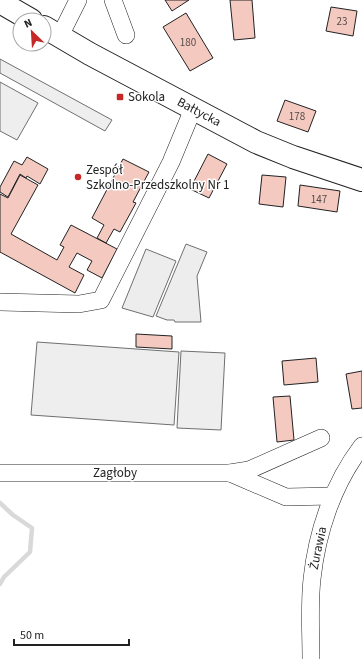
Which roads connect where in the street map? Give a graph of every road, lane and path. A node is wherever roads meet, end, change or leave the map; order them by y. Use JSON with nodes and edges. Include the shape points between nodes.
{"nodes":[{"id":1,"x":78,"y":0,"type":"edge"},
{"id":2,"x":113,"y":0,"type":"edge"},
{"id":3,"x":0,"y":2,"type":"edge"},
{"id":4,"x":17,"y":12,"type":"edge"},
{"id":5,"x":52,"y":31,"type":"edge"},
{"id":6,"x":126,"y":35,"type":"dead end"},
{"id":7,"x":194,"y":109,"type":"junction"},
{"id":8,"x":362,"y":180,"type":"edge"},
{"id":9,"x":0,"y":302,"type":"edge"},
{"id":10,"x":321,"y":438,"type":"dead end"},
{"id":11,"x":362,"y":446,"type":"edge"},
{"id":12,"x":0,"y":473,"type":"edge"},
{"id":13,"x":230,"y":473,"type":"junction"},
{"id":14,"x":332,"y":496,"type":"junction"},
{"id":15,"x":311,"y":659,"type":"edge"}],
"edges":[{"from":1,"to":5,"type":"street"},
{"from":2,"to":6,"type":"street"},
{"from":3,"to":4,"type":"main road"},
{"from":5,"to":7,"type":"main road","name":"Bałtycka"},
{"from":7,"to":8,"type":"main road","name":"Bałtycka","via":[[268,147]]},
{"from":7,"to":9,"type":"street","via":[[171,162],[101,300],[79,304]]},
{"from":10,"to":13,"type":"street","name":"Zagłoby","via":[[249,470]]},
{"from":11,"to":14,"type":"street","name":"Żurawia"},
{"from":12,"to":13,"type":"street","name":"Zagłoby"},
{"from":13,"to":14,"type":"street","name":"Zagłoby","via":[[286,496]]},
{"from":14,"to":15,"type":"street","name":"Żurawia","via":[[319,538],[312,580]]}]}
